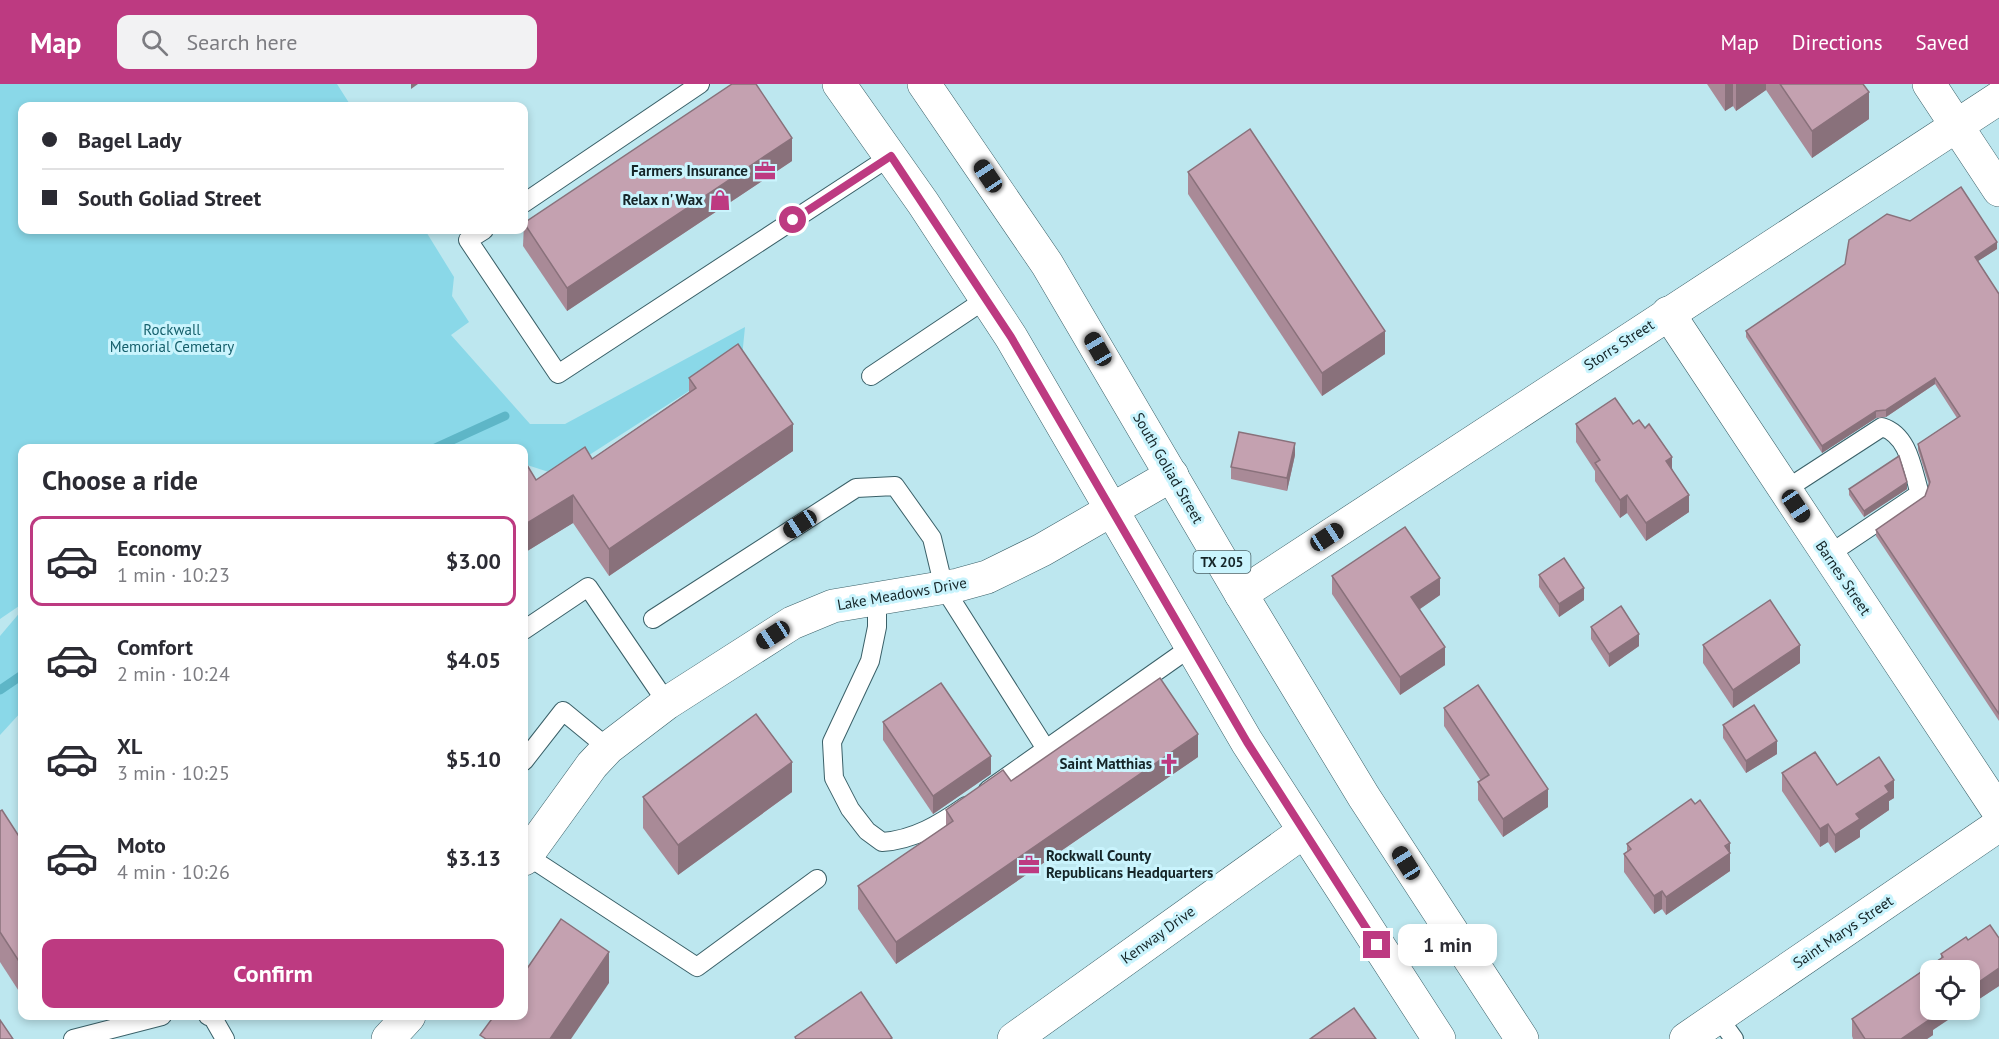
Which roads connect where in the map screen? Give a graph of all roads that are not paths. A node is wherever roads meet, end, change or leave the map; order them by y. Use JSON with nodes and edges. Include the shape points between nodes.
{"nodes":[{"id":1,"x":700,"y":84,"type":"edge"},
{"id":2,"x":839,"y":84,"type":"edge"},
{"id":3,"x":924,"y":84,"type":"edge"},
{"id":4,"x":1929,"y":84,"type":"edge"},
{"id":5,"x":1999,"y":98,"type":"edge"},
{"id":6,"x":1956,"y":126,"type":"junction"},
{"id":7,"x":891,"y":156,"type":"junction"},
{"id":8,"x":1999,"y":190,"type":"edge"},
{"id":9,"x":528,"y":200,"type":"edge"},
{"id":10,"x":477,"y":234,"type":"edge"},
{"id":11,"x":986,"y":299,"type":"junction"},
{"id":12,"x":1668,"y":313,"type":"junction"},
{"id":13,"x":871,"y":376,"type":"dead end"},
{"id":14,"x":1172,"y":475,"type":"junction"},
{"id":15,"x":1785,"y":490,"type":"junction"},
{"id":16,"x":1111,"y":510,"type":"junction"},
{"id":17,"x":1828,"y":555,"type":"junction"},
{"id":18,"x":944,"y":588,"type":"junction"},
{"id":19,"x":1241,"y":594,"type":"junction"},
{"id":20,"x":877,"y":598,"type":"junction"},
{"id":21,"x":653,"y":619,"type":"dead end"},
{"id":22,"x":528,"y":627,"type":"edge"},
{"id":23,"x":1191,"y":647,"type":"junction"},
{"id":24,"x":667,"y":703,"type":"junction"},
{"id":25,"x":608,"y":748,"type":"junction"},
{"id":26,"x":1046,"y":749,"type":"junction"},
{"id":27,"x":528,"y":756,"type":"edge"},
{"id":28,"x":1999,"y":812,"type":"edge"},
{"id":29,"x":1999,"y":825,"type":"edge"},
{"id":30,"x":1303,"y":832,"type":"junction"},
{"id":31,"x":528,"y":853,"type":"edge"},
{"id":32,"x":528,"y":859,"type":"edge"},
{"id":33,"x":817,"y":879,"type":"dead end"},
{"id":34,"x":147,"y":1020,"type":"edge"},
{"id":35,"x":214,"y":1020,"type":"edge"},
{"id":36,"x":406,"y":1020,"type":"edge"},
{"id":37,"x":1726,"y":1028,"type":"edge"},
{"id":38,"x":73,"y":1039,"type":"edge"},
{"id":39,"x":225,"y":1039,"type":"edge"},
{"id":40,"x":388,"y":1039,"type":"edge"},
{"id":41,"x":1014,"y":1039,"type":"edge"},
{"id":42,"x":1439,"y":1039,"type":"edge"},
{"id":43,"x":1522,"y":1039,"type":"edge"},
{"id":44,"x":1686,"y":1039,"type":"edge"}],
"edges":[{"from":1,"to":9,"type":"lane"},
{"from":2,"to":7,"type":"street"},
{"from":3,"to":14,"type":"street","name":"South Goliad Street","number":"TX 205","via":[[1047,264]]},
{"from":4,"to":6,"type":"street"},
{"from":5,"to":6,"type":"street","name":"Storrs Street"},
{"from":6,"to":8,"type":"street"},
{"from":6,"to":12,"type":"street","name":"Storrs Street"},
{"from":7,"to":10,"type":"lane","via":[[558,374],[468,240]]},
{"from":7,"to":11,"type":"street"},
{"from":11,"to":13,"type":"lane"},
{"from":11,"to":16,"type":"street"},
{"from":12,"to":15,"type":"street","name":"Barnes Street"},
{"from":12,"to":19,"type":"street","name":"Storrs Street"},
{"from":14,"to":16,"type":"street","name":"Lake Meadows Drive"},
{"from":14,"to":19,"type":"street","name":"South Goliad Street","number":"TX 205"},
{"from":15,"to":17,"type":"street","name":"Barnes Street"},
{"from":15,"to":17,"type":"lane","via":[[1882,427],[1893,430],[1908,452],[1919,491],[1916,496]]},
{"from":16,"to":18,"type":"street","name":"Lake Meadows Drive","via":[[1014,564]]},
{"from":16,"to":23,"type":"street"},
{"from":17,"to":28,"type":"street","name":"Barnes Street"},
{"from":18,"to":20,"type":"street","name":"Lake Meadows Drive"},
{"from":18,"to":21,"type":"lane","via":[[932,538],[895,486],[856,488]]},
{"from":18,"to":26,"type":"lane"},
{"from":19,"to":43,"type":"street","name":"South Goliad Street","number":"TX 205","via":[[1370,806]]},
{"from":20,"to":24,"type":"street","name":"Lake Meadows Drive","via":[[833,606],[792,623]]},
{"from":20,"to":26,"type":"lane","via":[[877,627],[870,661],[832,742],[834,778],[849,809],[867,831],[882,842],[912,837],[941,823]]},
{"from":22,"to":24,"type":"lane","via":[[588,587]]},
{"from":23,"to":26,"type":"lane"},
{"from":23,"to":30,"type":"street"},
{"from":24,"to":25,"type":"street","name":"Lake Meadows Drive"},
{"from":25,"to":27,"type":"lane","via":[[563,711]]},
{"from":25,"to":31,"type":"street","name":"Lake Meadows Drive"},
{"from":29,"to":37,"type":"street","name":"Saint Marys Street"},
{"from":30,"to":41,"type":"street","name":"Kenway Drive"},
{"from":30,"to":42,"type":"street"},
{"from":32,"to":33,"type":"lane","via":[[697,967]]},
{"from":34,"to":38,"type":"lane"},
{"from":35,"to":39,"type":"lane"},
{"from":36,"to":40,"type":"street"},
{"from":37,"to":44,"type":"street","name":"Saint Marys Street"}]}
